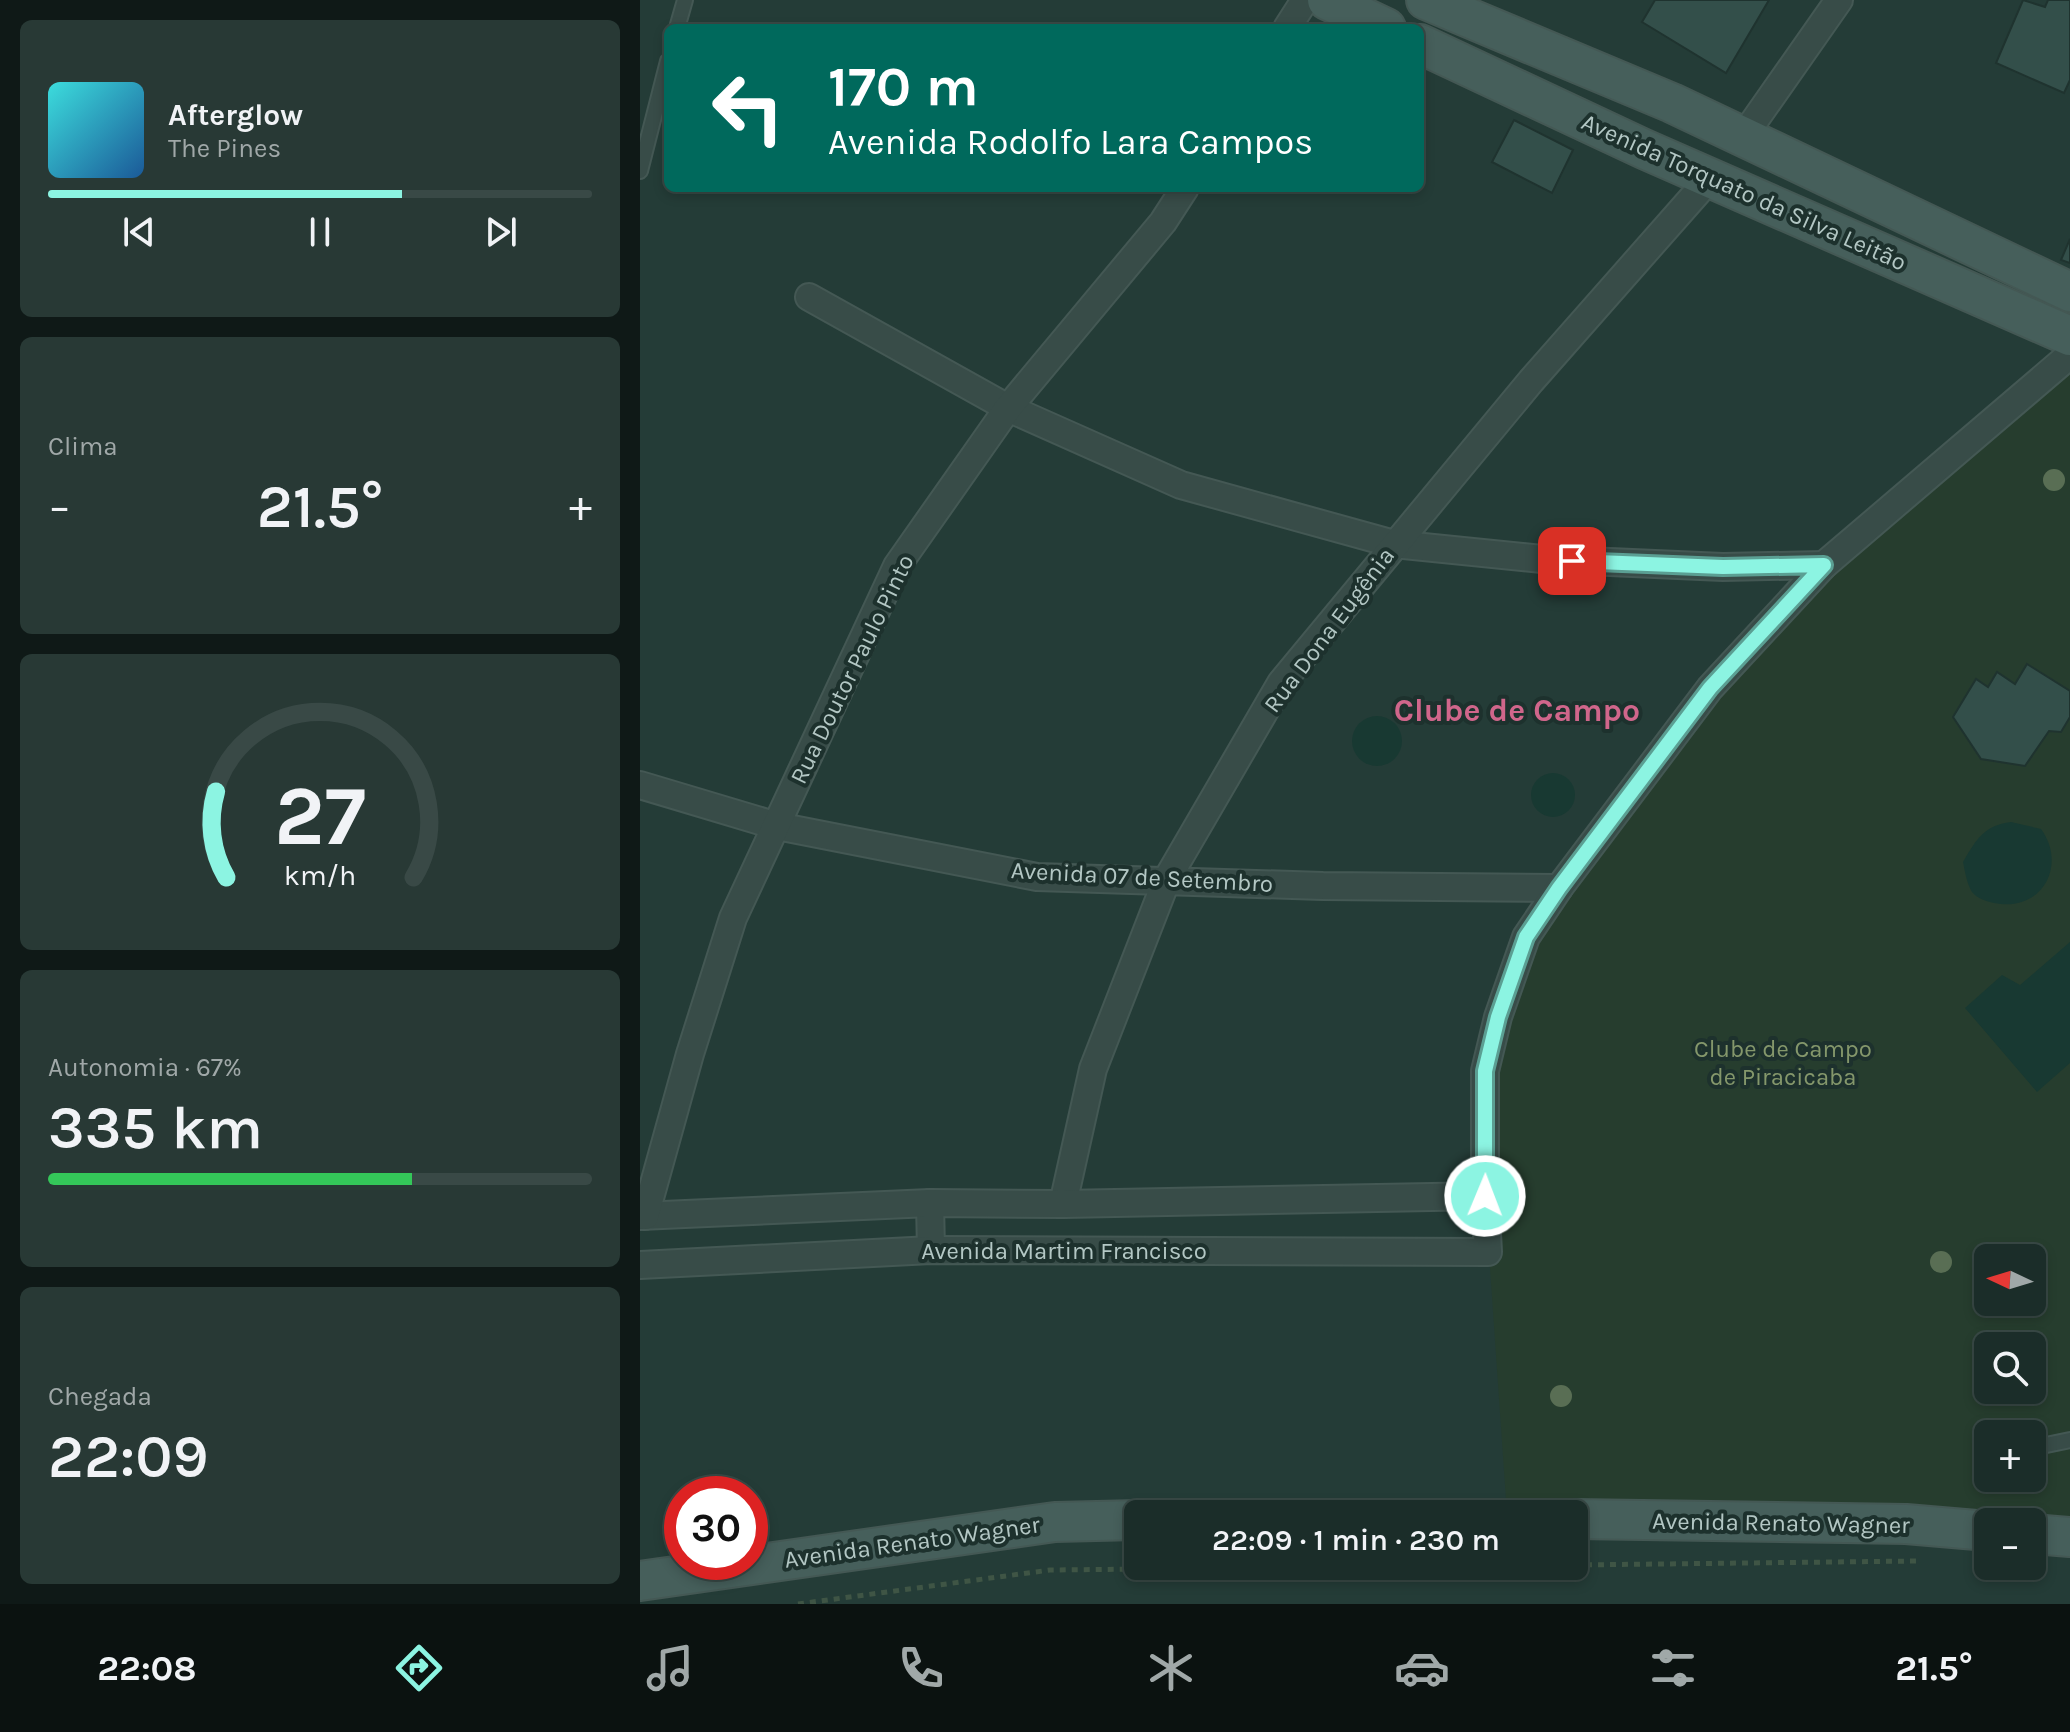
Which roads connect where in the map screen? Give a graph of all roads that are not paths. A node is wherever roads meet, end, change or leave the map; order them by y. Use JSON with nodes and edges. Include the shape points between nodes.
{"nodes":[{"id":1,"x":685,"y":0,"type":"edge"},
{"id":2,"x":1305,"y":0,"type":"edge"},
{"id":3,"x":1327,"y":0,"type":"edge"},
{"id":4,"x":1426,"y":0,"type":"edge"},
{"id":5,"x":1839,"y":0,"type":"edge"},
{"id":6,"x":1370,"y":15,"type":"edge"},
{"id":7,"x":678,"y":24,"type":"edge"},
{"id":8,"x":1290,"y":24,"type":"edge"},
{"id":9,"x":1424,"y":46,"type":"edge"},
{"id":10,"x":664,"y":77,"type":"edge"},
{"id":11,"x":1743,"y":137,"type":"junction"},
{"id":12,"x":1644,"y":149,"type":"junction"},
{"id":13,"x":640,"y":171,"type":"edge"},
{"id":14,"x":1710,"y":178,"type":"junction"},
{"id":15,"x":1182,"y":192,"type":"edge"},
{"id":16,"x":2070,"y":292,"type":"edge"},
{"id":17,"x":809,"y":297,"type":"dead end"},
{"id":18,"x":2070,"y":336,"type":"edge"},
{"id":19,"x":2070,"y":355,"type":"edge"},
{"id":20,"x":1008,"y":408,"type":"junction"},
{"id":21,"x":1394,"y":544,"type":"junction"},
{"id":22,"x":1824,"y":565,"type":"junction"},
{"id":23,"x":640,"y":785,"type":"edge"},
{"id":24,"x":777,"y":826,"type":"junction"},
{"id":25,"x":1167,"y":879,"type":"junction"},
{"id":26,"x":1559,"y":888,"type":"junction"},
{"id":27,"x":1485,"y":1196,"type":"junction"},
{"id":28,"x":930,"y":1203,"type":"junction"},
{"id":29,"x":1063,"y":1204,"type":"junction"},
{"id":30,"x":642,"y":1216,"type":"edge"},
{"id":31,"x":931,"y":1250,"type":"junction"},
{"id":32,"x":640,"y":1265,"type":"edge"},
{"id":33,"x":2070,"y":1440,"type":"edge"},
{"id":34,"x":2046,"y":1445,"type":"edge"},
{"id":35,"x":1588,"y":1519,"type":"edge"},
{"id":36,"x":1124,"y":1520,"type":"edge"},
{"id":37,"x":1974,"y":1530,"type":"edge"},
{"id":38,"x":2046,"y":1535,"type":"edge"},
{"id":39,"x":2070,"y":1537,"type":"edge"},
{"id":40,"x":640,"y":1581,"type":"edge"}],
"edges":[{"from":1,"to":7,"type":"lane"},
{"from":2,"to":8,"type":"street"},
{"from":3,"to":6,"type":"main road"},
{"from":4,"to":11,"type":"main road","name":"Avenida Torquato da Silva Leitão"},
{"from":5,"to":11,"type":"street"},
{"from":9,"to":12,"type":"main road","name":"Avenida Torquato da Silva Leitão"},
{"from":10,"to":13,"type":"lane"},
{"from":11,"to":12,"type":"main road","via":[[1687,158]]},
{"from":11,"to":16,"type":"main road","name":"Avenida Torquato da Silva Leitão"},
{"from":12,"to":14,"type":"main road","name":"Avenida Torquato da Silva Leitão"},
{"from":14,"to":18,"type":"main road","name":"Avenida Torquato da Silva Leitão"},
{"from":14,"to":21,"type":"street","name":"Rua Dona Eugênia"},
{"from":15,"to":20,"type":"street","name":"Rua Doutor Paulo Pinto"},
{"from":17,"to":20,"type":"street"},
{"from":19,"to":22,"type":"street"},
{"from":20,"to":21,"type":"street","via":[[1181,485]]},
{"from":20,"to":24,"type":"street","name":"Rua Doutor Paulo Pinto","via":[[897,566]]},
{"from":21,"to":22,"type":"street","via":[[1557,560]]},
{"from":21,"to":25,"type":"street","name":"Rua Dona Eugênia","via":[[1281,683]]},
{"from":22,"to":26,"type":"street","via":[[1710,688]]},
{"from":23,"to":24,"type":"street","name":"Avenida 07 de Setembro"},
{"from":24,"to":25,"type":"street","name":"Avenida 07 de Setembro","via":[[1037,877]]},
{"from":24,"to":30,"type":"street","name":"Rua Doutor Paulo Pinto","via":[[733,918]]},
{"from":25,"to":26,"type":"street","name":"Avenida 07 de Setembro"},
{"from":25,"to":29,"type":"street","name":"Rua Dona Eugênia","via":[[1093,1069]]},
{"from":26,"to":27,"type":"street","via":[[1526,937],[1485,1071]]},
{"from":27,"to":29,"type":"street","name":"Avenida Martim Francisco"},
{"from":27,"to":31,"type":"street","name":"Avenida Martim Francisco","via":[[1488,1252]]},
{"from":28,"to":29,"type":"street","name":"Avenida Martim Francisco"},
{"from":28,"to":30,"type":"street","name":"Avenida Martim Francisco"},
{"from":28,"to":31,"type":"street"},
{"from":31,"to":32,"type":"street","name":"Avenida Martim Francisco"},
{"from":33,"to":34,"type":"lane"},
{"from":35,"to":37,"type":"main road","name":"Avenida Renato Wagner"},
{"from":36,"to":40,"type":"main road","name":"Avenida Renato Wagner","via":[[1055,1522]]},
{"from":38,"to":39,"type":"main road"}]}
